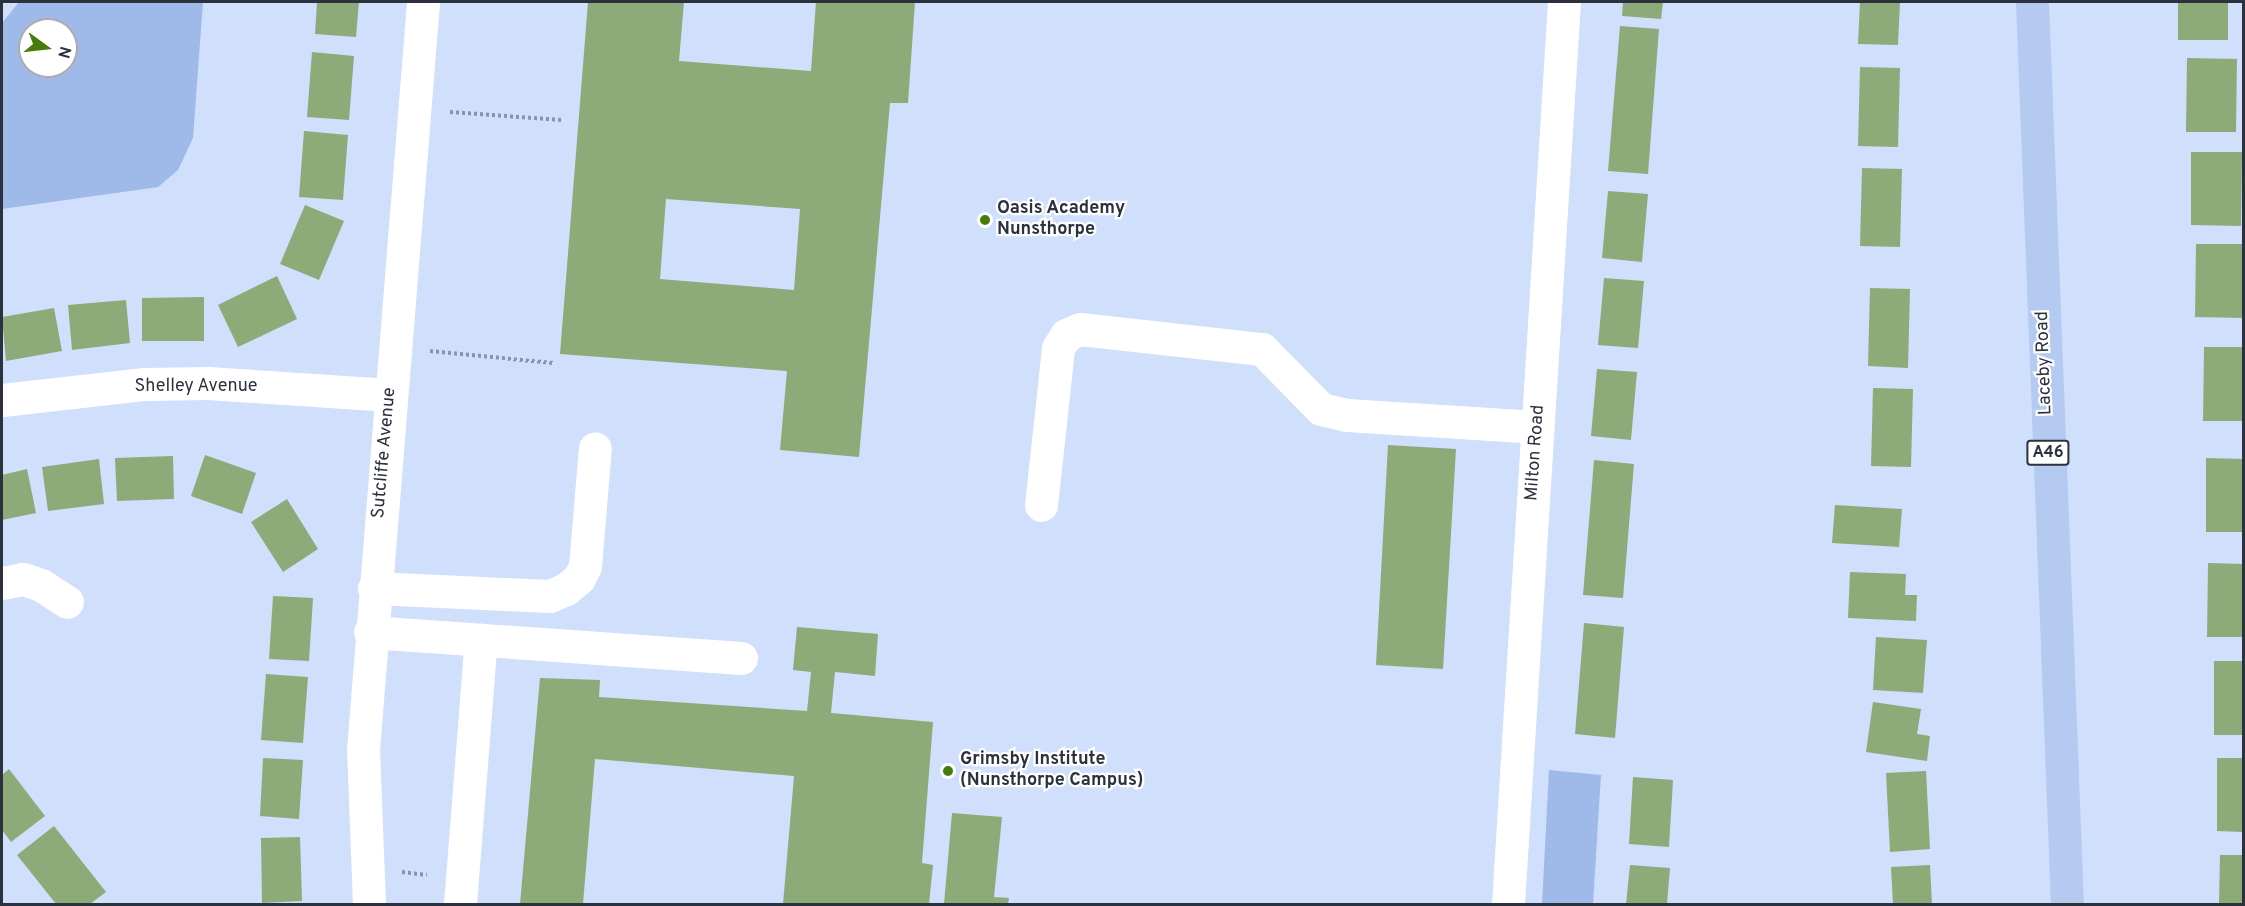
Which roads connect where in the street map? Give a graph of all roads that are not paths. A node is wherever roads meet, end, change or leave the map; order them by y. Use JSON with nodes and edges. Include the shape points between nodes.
{"nodes":[{"id":1,"x":423,"y":2,"type":"edge"},
{"id":2,"x":1564,"y":2,"type":"edge"},
{"id":3,"x":2032,"y":2,"type":"edge"},
{"id":4,"x":390,"y":395,"type":"junction"},
{"id":5,"x":2,"y":400,"type":"edge"},
{"id":6,"x":1538,"y":427,"type":"junction"},
{"id":7,"x":595,"y":448,"type":"dead end"},
{"id":8,"x":1041,"y":505,"type":"dead end"},
{"id":9,"x":2,"y":583,"type":"edge"},
{"id":10,"x":374,"y":588,"type":"junction"},
{"id":11,"x":67,"y":602,"type":"dead end"},
{"id":12,"x":370,"y":632,"type":"junction"},
{"id":13,"x":481,"y":640,"type":"junction"},
{"id":14,"x":741,"y":658,"type":"dead end"},
{"id":15,"x":369,"y":904,"type":"edge"},
{"id":16,"x":460,"y":904,"type":"edge"},
{"id":17,"x":1508,"y":904,"type":"edge"},
{"id":18,"x":2067,"y":904,"type":"edge"}],
"edges":[{"from":1,"to":4,"type":"street","name":"Sutcliffe Avenue"},
{"from":2,"to":6,"type":"street","name":"Milton Road"},
{"from":3,"to":18,"type":"highway","name":"Laceby Road","number":"A46"},
{"from":4,"to":5,"type":"street","name":"Shelley Avenue","via":[[208,383],[145,384]]},
{"from":4,"to":10,"type":"street","name":"Sutcliffe Avenue"},
{"from":6,"to":8,"type":"street","via":[[1347,416],[1321,409],[1262,349],[1080,329],[1066,335],[1058,348]]},
{"from":6,"to":17,"type":"street","name":"Milton Road"},
{"from":7,"to":10,"type":"street","via":[[585,566],[566,590],[550,596]]},
{"from":9,"to":11,"type":"street","via":[[23,579],[41,585]]},
{"from":10,"to":12,"type":"street","name":"Sutcliffe Avenue"},
{"from":12,"to":13,"type":"street"},
{"from":12,"to":15,"type":"street","name":"Sutcliffe Avenue","via":[[363,750]]},
{"from":13,"to":14,"type":"street"},
{"from":13,"to":16,"type":"street"}]}
